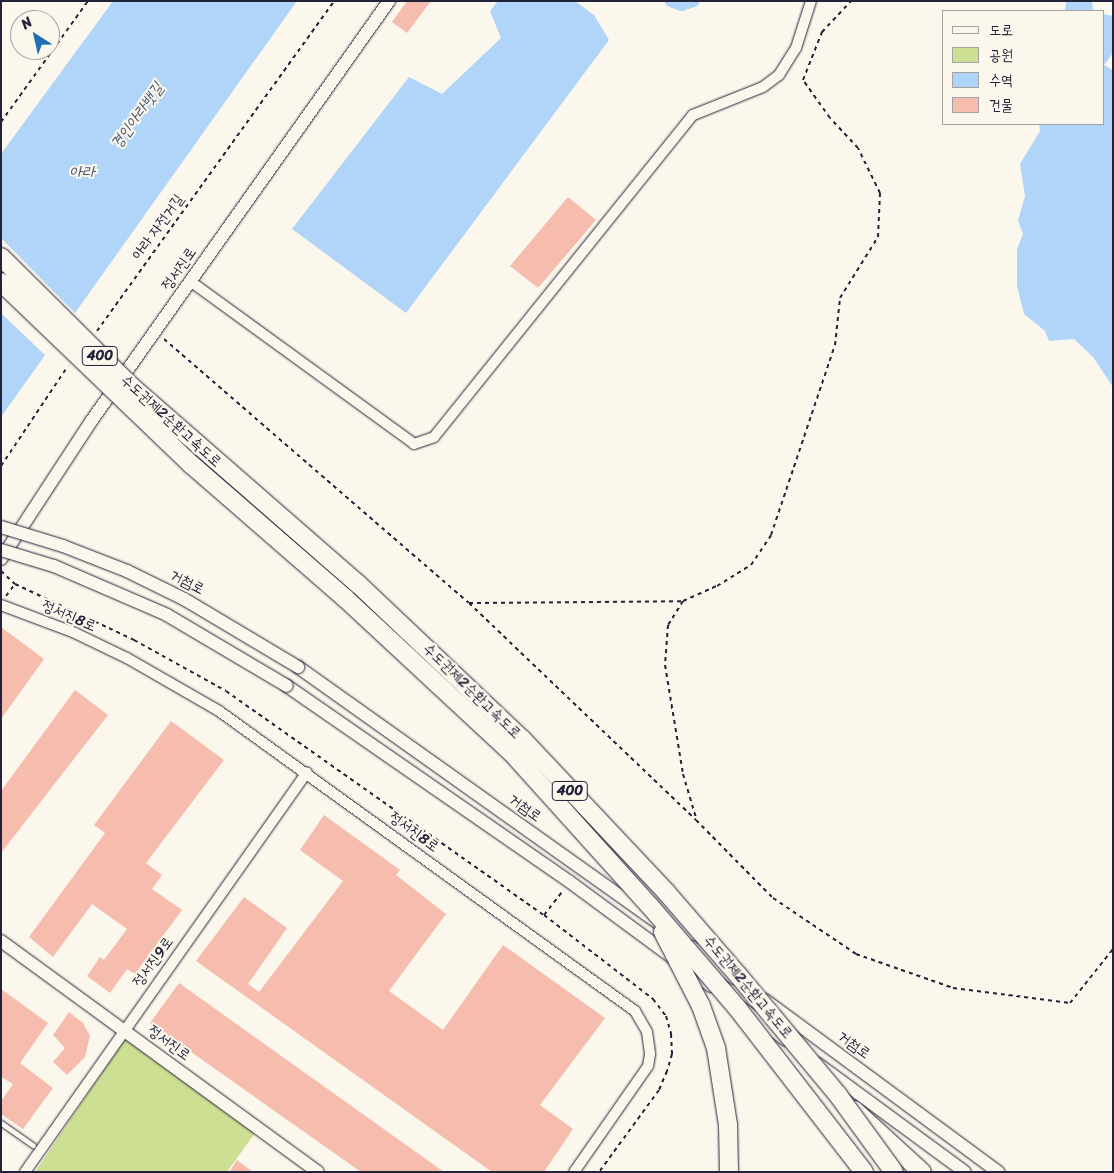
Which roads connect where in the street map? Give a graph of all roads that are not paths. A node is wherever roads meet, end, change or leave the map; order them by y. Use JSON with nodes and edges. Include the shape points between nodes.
{"nodes":[{"id":1,"x":389,"y":1,"type":"edge"},
{"id":2,"x":812,"y":1,"type":"edge"},
{"id":3,"x":1,"y":258,"type":"edge"},
{"id":4,"x":190,"y":281,"type":"junction"},
{"id":5,"x":1,"y":282,"type":"edge"},
{"id":6,"x":1,"y":528,"type":"edge"},
{"id":7,"x":1,"y":550,"type":"edge"},
{"id":8,"x":1,"y":558,"type":"edge"},
{"id":9,"x":1,"y":604,"type":"edge"},
{"id":10,"x":308,"y":772,"type":"junction"},
{"id":11,"x":649,"y":905,"type":"junction"},
{"id":12,"x":1,"y":941,"type":"edge"},
{"id":13,"x":124,"y":1029,"type":"junction"},
{"id":14,"x":838,"y":1095,"type":"junction"},
{"id":15,"x":1,"y":1123,"type":"edge"},
{"id":16,"x":34,"y":1145,"type":"dead end"},
{"id":17,"x":25,"y":1172,"type":"edge"},
{"id":18,"x":318,"y":1172,"type":"edge"},
{"id":19,"x":574,"y":1172,"type":"edge"},
{"id":20,"x":729,"y":1172,"type":"edge"},
{"id":21,"x":864,"y":1172,"type":"edge"},
{"id":22,"x":894,"y":1172,"type":"edge"},
{"id":23,"x":922,"y":1172,"type":"edge"},
{"id":24,"x":965,"y":1172,"type":"edge"},
{"id":25,"x":998,"y":1172,"type":"edge"}],
"edges":[{"from":1,"to":4,"type":"street","name":"정서진로"},
{"from":2,"to":4,"type":"street","via":[[796,48],[779,75],[763,87],[693,115],[434,437],[414,444]]},
{"from":3,"to":14,"type":"highway","name":"수도권제2순환고속도로","number":"400","bridge":true,"via":[[132,387],[358,584],[522,739],[666,892]]},
{"from":4,"to":8,"type":"street","name":"정서진로"},
{"from":5,"to":11,"type":"highway","name":"수도권제2순환고속도로","number":"400","bridge":true,"via":[[192,465],[345,598],[511,752]]},
{"from":6,"to":25,"type":"street","name":"거첨로","bridge":true,"via":[[64,546],[127,571],[184,598],[298,667],[823,1042]]},
{"from":7,"to":24,"type":"street","bridge":true,"via":[[63,570],[167,615],[287,686],[570,882]]},
{"from":9,"to":10,"type":"street","name":"정서진8로","via":[[75,633],[152,670]]},
{"from":10,"to":13,"type":"street","name":"정서진9로"},
{"from":10,"to":19,"type":"street","name":"정서진8로","via":[[624,1000],[642,1020],[650,1044],[648,1066]]},
{"from":11,"to":20,"type":"highway","bridge":true,"via":[[701,1006],[716,1048],[728,1125]]},
{"from":11,"to":21,"type":"highway","name":"수도권제2순환고속도로","number":"400","bridge":true,"via":[[738,1009]]},
{"from":12,"to":13,"type":"street","name":"정서진로"},
{"from":13,"to":17,"type":"street","name":"정서진9로"},
{"from":13,"to":18,"type":"street","name":"정서진로"},
{"from":14,"to":22,"type":"highway","name":"수도권제2순환고속도로","number":"400","bridge":true},
{"from":14,"to":23,"type":"highway","bridge":true},
{"from":15,"to":16,"type":"lane"}]}
